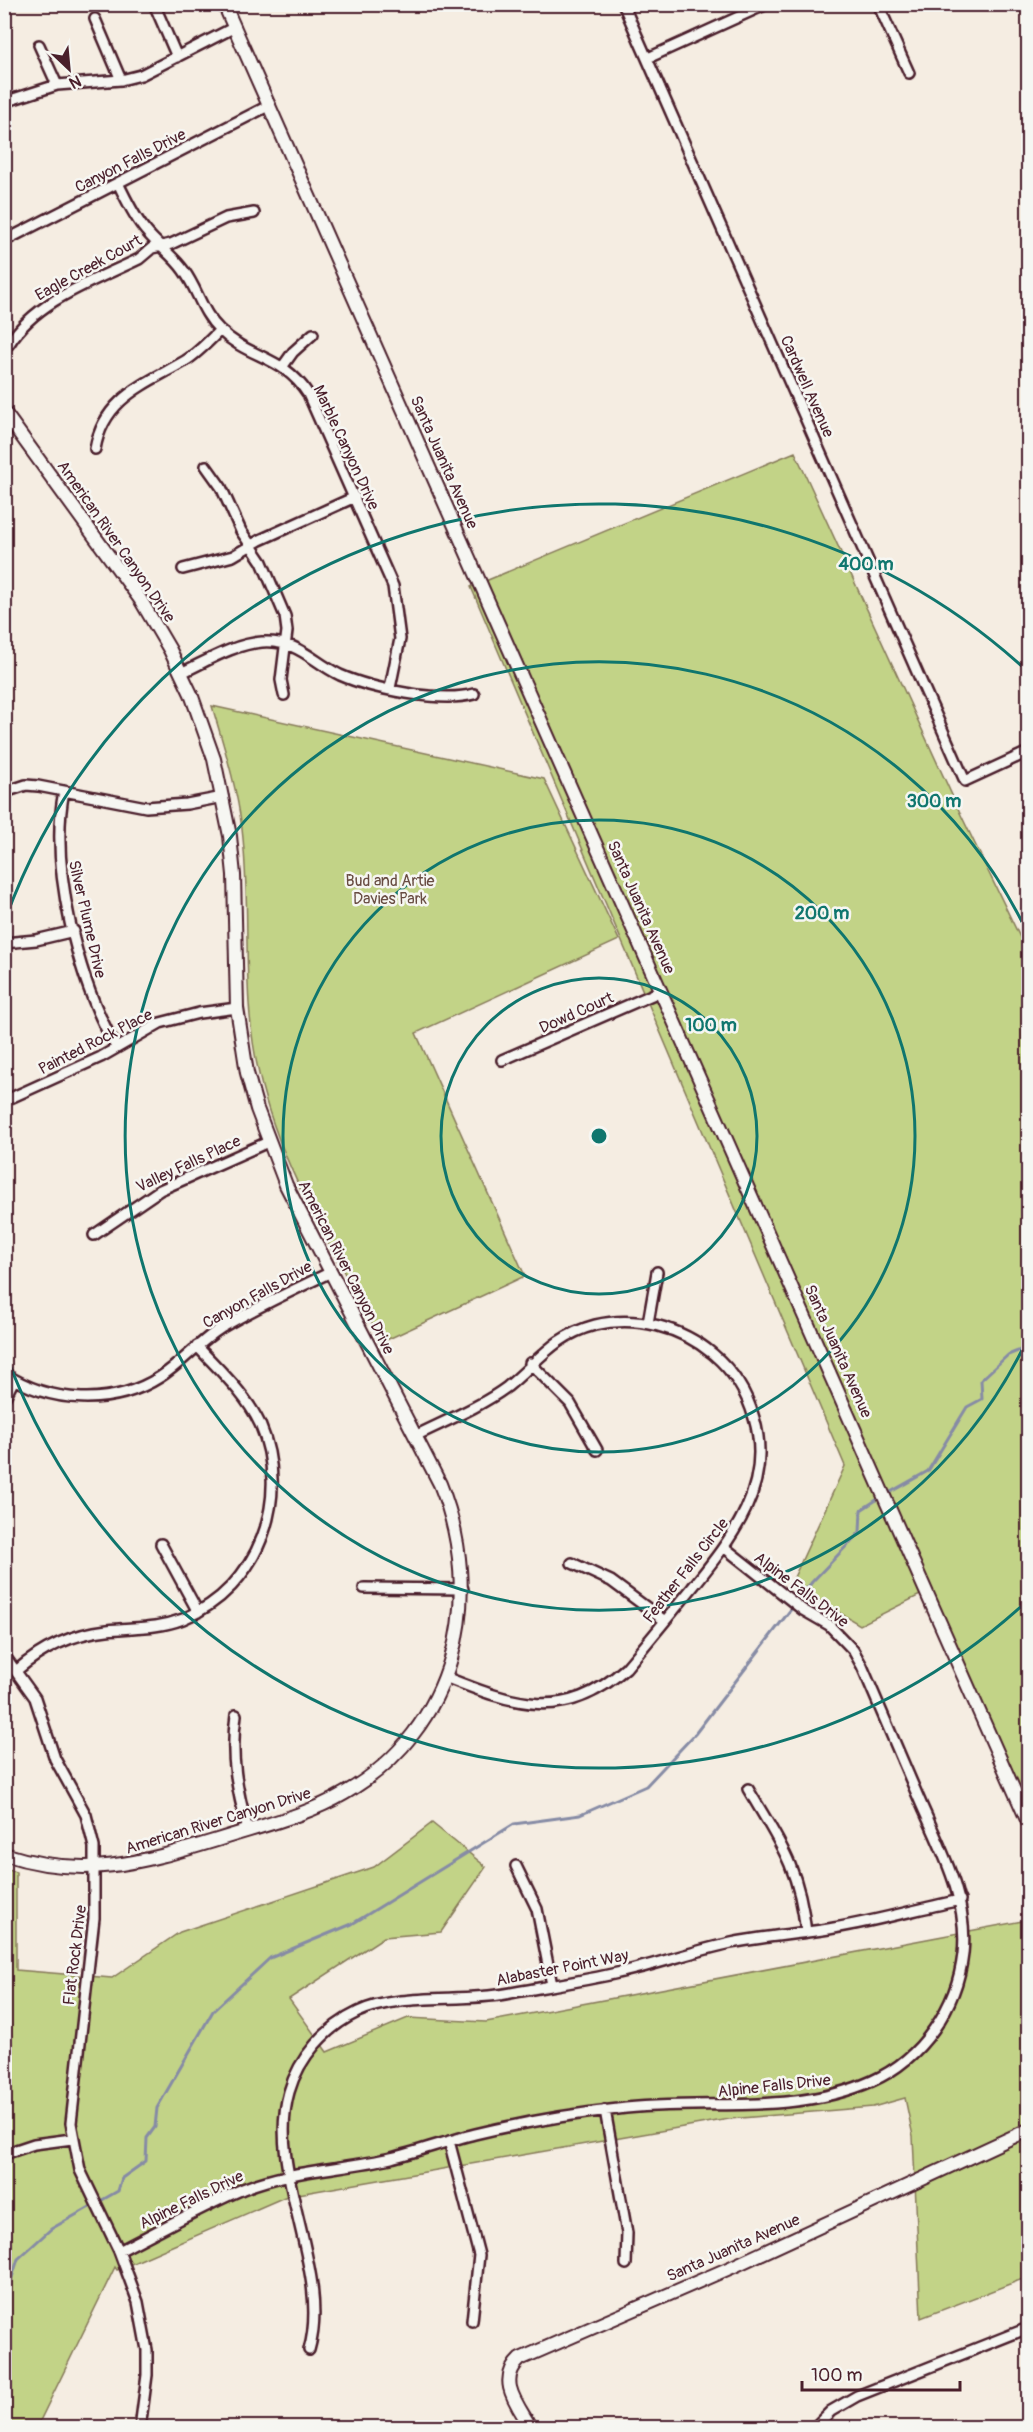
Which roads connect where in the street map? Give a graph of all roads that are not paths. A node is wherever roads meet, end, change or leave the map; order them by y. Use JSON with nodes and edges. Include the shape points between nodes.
{"nodes":[{"id":1,"x":154,"y":4,"type":"edge"},
{"id":2,"x":224,"y":4,"type":"edge"},
{"id":3,"x":623,"y":4,"type":"edge"},
{"id":4,"x":767,"y":4,"type":"edge"},
{"id":5,"x":878,"y":4,"type":"edge"},
{"id":6,"x":95,"y":19,"type":"dead end"},
{"id":7,"x":235,"y":27,"type":"junction"},
{"id":8,"x":39,"y":45,"type":"dead end"},
{"id":9,"x":177,"y":57,"type":"junction"},
{"id":10,"x":648,"y":58,"type":"junction"},
{"id":11,"x":909,"y":73,"type":"dead end"},
{"id":12,"x":122,"y":80,"type":"junction"},
{"id":13,"x":57,"y":85,"type":"junction"},
{"id":14,"x":4,"y":102,"type":"edge"},
{"id":15,"x":270,"y":105,"type":"junction"},
{"id":16,"x":118,"y":183,"type":"junction"},
{"id":17,"x":254,"y":213,"type":"dead end"},
{"id":18,"x":4,"y":241,"type":"edge"},
{"id":19,"x":160,"y":246,"type":"junction"},
{"id":20,"x":220,"y":330,"type":"junction"},
{"id":21,"x":313,"y":334,"type":"dead end"},
{"id":22,"x":9,"y":344,"type":"dead end"},
{"id":23,"x":283,"y":366,"type":"junction"},
{"id":24,"x":4,"y":412,"type":"edge"},
{"id":25,"x":94,"y":449,"type":"dead end"},
{"id":26,"x":206,"y":466,"type":"dead end"},
{"id":27,"x":355,"y":498,"type":"junction"},
{"id":28,"x":251,"y":546,"type":"junction"},
{"id":29,"x":183,"y":569,"type":"dead end"},
{"id":30,"x":285,"y":644,"type":"junction"},
{"id":31,"x":181,"y":673,"type":"junction"},
{"id":32,"x":390,"y":688,"type":"junction"},
{"id":33,"x":474,"y":694,"type":"dead end"},
{"id":34,"x":284,"y":695,"type":"dead end"},
{"id":35,"x":1029,"y":752,"type":"edge"},
{"id":36,"x":11,"y":790,"type":"dead end"},
{"id":37,"x":64,"y":791,"type":"junction"},
{"id":38,"x":223,"y":797,"type":"junction"},
{"id":39,"x":74,"y":931,"type":"junction"},
{"id":40,"x":4,"y":943,"type":"edge"},
{"id":41,"x":661,"y":991,"type":"junction"},
{"id":42,"x":237,"y":1008,"type":"junction"},
{"id":43,"x":116,"y":1047,"type":"junction"},
{"id":44,"x":502,"y":1060,"type":"dead end"},
{"id":45,"x":4,"y":1101,"type":"edge"},
{"id":46,"x":268,"y":1142,"type":"junction"},
{"id":47,"x":94,"y":1235,"type":"dead end"},
{"id":48,"x":330,"y":1272,"type":"junction"},
{"id":49,"x":657,"y":1272,"type":"dead end"},
{"id":50,"x":648,"y":1323,"type":"junction"},
{"id":51,"x":197,"y":1346,"type":"junction"},
{"id":52,"x":530,"y":1363,"type":"junction"},
{"id":53,"x":4,"y":1373,"type":"edge"},
{"id":54,"x":14,"y":1380,"type":"junction"},
{"id":55,"x":4,"y":1399,"type":"edge"},
{"id":56,"x":415,"y":1436,"type":"junction"},
{"id":57,"x":597,"y":1450,"type":"dead end"},
{"id":58,"x":161,"y":1544,"type":"dead end"},
{"id":59,"x":724,"y":1548,"type":"junction"},
{"id":60,"x":572,"y":1563,"type":"dead end"},
{"id":61,"x":364,"y":1588,"type":"dead end"},
{"id":62,"x":463,"y":1589,"type":"junction"},
{"id":63,"x":198,"y":1612,"type":"junction"},
{"id":64,"x":665,"y":1621,"type":"junction"},
{"id":65,"x":4,"y":1655,"type":"edge"},
{"id":66,"x":16,"y":1671,"type":"junction"},
{"id":67,"x":445,"y":1677,"type":"junction"},
{"id":68,"x":236,"y":1715,"type":"dead end"},
{"id":69,"x":748,"y":1789,"type":"dead end"},
{"id":70,"x":1029,"y":1822,"type":"edge"},
{"id":71,"x":248,"y":1830,"type":"junction"},
{"id":72,"x":4,"y":1854,"type":"edge"},
{"id":73,"x":516,"y":1866,"type":"dead end"},
{"id":74,"x":95,"y":1868,"type":"junction"},
{"id":75,"x":960,"y":1899,"type":"junction"},
{"id":76,"x":806,"y":1932,"type":"junction"},
{"id":77,"x":552,"y":1985,"type":"junction"},
{"id":78,"x":605,"y":2110,"type":"junction"},
{"id":79,"x":1029,"y":2130,"type":"edge"},
{"id":80,"x":72,"y":2139,"type":"junction"},
{"id":81,"x":449,"y":2141,"type":"junction"},
{"id":82,"x":4,"y":2154,"type":"edge"},
{"id":83,"x":290,"y":2176,"type":"junction"},
{"id":84,"x":119,"y":2251,"type":"junction"},
{"id":85,"x":626,"y":2264,"type":"dead end"},
{"id":86,"x":472,"y":2321,"type":"dead end"},
{"id":87,"x":1029,"y":2328,"type":"edge"},
{"id":88,"x":309,"y":2350,"type":"dead end"},
{"id":89,"x":140,"y":2427,"type":"edge"},
{"id":90,"x":531,"y":2427,"type":"edge"},
{"id":91,"x":814,"y":2427,"type":"edge"}],
"edges":[{"from":1,"to":9,"type":"street"},
{"from":2,"to":7,"type":"street","name":"Santa Juanita Avenue"},
{"from":3,"to":10,"type":"street","name":"Cardwell Avenue"},
{"from":4,"to":10,"type":"street"},
{"from":5,"to":11,"type":"street"},
{"from":6,"to":12,"type":"street"},
{"from":7,"to":9,"type":"street"},
{"from":7,"to":15,"type":"street","name":"Santa Juanita Avenue"},
{"from":8,"to":13,"type":"street"},
{"from":9,"to":12,"type":"street"},
{"from":10,"to":35,"type":"street","name":"Cardwell Avenue","via":[[965,780]]},
{"from":12,"to":13,"type":"street"},
{"from":13,"to":14,"type":"street"},
{"from":15,"to":16,"type":"street","name":"Canyon Falls Drive"},
{"from":15,"to":41,"type":"street","name":"Santa Juanita Avenue"},
{"from":16,"to":18,"type":"street","name":"Canyon Falls Drive"},
{"from":16,"to":19,"type":"street","name":"Marble Canyon Drive","via":[[136,218]]},
{"from":17,"to":19,"type":"street","name":"Eagle Creek Court","via":[[226,218]]},
{"from":19,"to":20,"type":"street","name":"Marble Canyon Drive","via":[[185,272]]},
{"from":19,"to":22,"type":"street","name":"Eagle Creek Court","via":[[42,309]]},
{"from":20,"to":23,"type":"street","name":"Marble Canyon Drive","via":[[244,348]]},
{"from":20,"to":25,"type":"street","via":[[186,360],[119,400],[103,422]]},
{"from":21,"to":23,"type":"street"},
{"from":23,"to":27,"type":"street","name":"Marble Canyon Drive","via":[[308,394]]},
{"from":24,"to":31,"type":"street","name":"American River Canyon Drive","via":[[140,599]]},
{"from":26,"to":28,"type":"street"},
{"from":27,"to":28,"type":"street"},
{"from":27,"to":32,"type":"street","name":"Marble Canyon Drive","via":[[397,601],[400,639]]},
{"from":28,"to":29,"type":"street","via":[[224,560]]},
{"from":28,"to":30,"type":"street","via":[[282,607]]},
{"from":30,"to":31,"type":"street","via":[[246,644]]},
{"from":30,"to":32,"type":"street","via":[[310,654],[340,675]]},
{"from":30,"to":34,"type":"street","via":[[281,680]]},
{"from":31,"to":38,"type":"street","name":"American River Canyon Drive","via":[[202,721]]},
{"from":32,"to":33,"type":"street","via":[[436,698]]},
{"from":36,"to":37,"type":"street","via":[[32,786]]},
{"from":37,"to":38,"type":"street","via":[[146,807]]},
{"from":37,"to":39,"type":"street","name":"Silver Plume Drive","via":[[58,849]]},
{"from":38,"to":42,"type":"street","name":"American River Canyon Drive","via":[[234,875]]},
{"from":39,"to":40,"type":"street"},
{"from":39,"to":43,"type":"street","name":"Silver Plume Drive","via":[[92,999]]},
{"from":41,"to":44,"type":"street","name":"Dowd Court"},
{"from":41,"to":70,"type":"street","name":"Santa Juanita Avenue"},
{"from":42,"to":43,"type":"street","name":"Painted Rock Place","via":[[179,1017],[142,1031]]},
{"from":42,"to":46,"type":"street","name":"American River Canyon Drive","via":[[247,1073]]},
{"from":43,"to":45,"type":"street","name":"Painted Rock Place"},
{"from":46,"to":47,"type":"street","name":"Valley Falls Place","via":[[160,1190]]},
{"from":46,"to":48,"type":"street","name":"American River Canyon Drive"},
{"from":48,"to":51,"type":"street","name":"Canyon Falls Drive","via":[[222,1327]]},
{"from":48,"to":56,"type":"street","name":"American River Canyon Drive"},
{"from":49,"to":50,"type":"street"},
{"from":50,"to":52,"type":"street","name":"Feather Falls Circle","via":[[613,1322],[577,1331]]},
{"from":50,"to":59,"type":"street","name":"Feather Falls Circle","via":[[685,1335],[715,1355],[734,1376],[751,1408],[759,1444],[758,1472],[749,1506]]},
{"from":51,"to":54,"type":"street","name":"Canyon Falls Drive","via":[[159,1378],[139,1388],[102,1397],[57,1396]]},
{"from":51,"to":63,"type":"street","via":[[240,1392],[256,1418],[267,1445],[273,1490],[264,1535],[251,1562],[226,1591]]},
{"from":52,"to":56,"type":"street","name":"Feather Falls Circle","via":[[494,1396]]},
{"from":52,"to":57,"type":"street","via":[[570,1403]]},
{"from":53,"to":54,"type":"street","name":"Canyon Falls Drive"},
{"from":54,"to":55,"type":"street"},
{"from":56,"to":62,"type":"street","name":"American River Canyon Drive","via":[[449,1507]]},
{"from":58,"to":63,"type":"street"},
{"from":59,"to":64,"type":"street","name":"Feather Falls Circle"},
{"from":59,"to":75,"type":"street","name":"Alpine Falls Drive","via":[[803,1610],[829,1625],[862,1666]]},
{"from":60,"to":64,"type":"street","via":[[611,1581]]},
{"from":61,"to":62,"type":"street"},
{"from":62,"to":67,"type":"street","name":"American River Canyon Drive","via":[[458,1636]]},
{"from":63,"to":66,"type":"street","via":[[155,1627],[77,1636],[47,1649]]},
{"from":64,"to":67,"type":"street","name":"Feather Falls Circle","via":[[613,1680],[568,1702],[518,1703]]},
{"from":65,"to":66,"type":"street","name":"Flat Rock Drive"},
{"from":66,"to":74,"type":"street","name":"Flat Rock Drive","via":[[35,1698],[55,1759],[86,1815]]},
{"from":67,"to":71,"type":"street","name":"American River Canyon Drive","via":[[414,1731],[367,1778],[324,1804]]},
{"from":68,"to":71,"type":"street","via":[[235,1778]]},
{"from":69,"to":76,"type":"street","via":[[795,1872]]},
{"from":71,"to":74,"type":"street","name":"American River Canyon Drive","via":[[146,1861]]},
{"from":72,"to":74,"type":"street","name":"American River Canyon Drive","via":[[46,1865]]},
{"from":73,"to":77,"type":"street","via":[[537,1909]]},
{"from":74,"to":80,"type":"street","name":"Flat Rock Drive","via":[[94,1918],[72,2100]]},
{"from":75,"to":76,"type":"street","name":"Alabaster Point Way"},
{"from":75,"to":78,"type":"street","name":"Alpine Falls Drive","via":[[963,1956],[944,2014],[910,2056],[876,2080],[844,2092],[795,2101]]},
{"from":76,"to":77,"type":"street","name":"Alabaster Point Way","via":[[733,1943],[620,1973]]},
{"from":77,"to":83,"type":"street","name":"Alabaster Point Way","via":[[475,1998],[379,2004],[353,2014],[330,2030],[309,2052],[289,2092],[284,2129]]},
{"from":78,"to":81,"type":"street","name":"Alpine Falls Drive"},
{"from":78,"to":85,"type":"street","via":[[627,2233]]},
{"from":79,"to":90,"type":"street","name":"Santa Juanita Avenue","via":[[732,2267],[520,2359],[510,2370],[508,2384]]},
{"from":80,"to":82,"type":"street","via":[[34,2144]]},
{"from":80,"to":84,"type":"street","name":"Flat Rock Drive","via":[[80,2170]]},
{"from":81,"to":83,"type":"street","name":"Alpine Falls Drive","via":[[389,2158]]},
{"from":81,"to":86,"type":"street","via":[[479,2255]]},
{"from":83,"to":84,"type":"street","name":"Alpine Falls Drive","via":[[243,2189]]},
{"from":83,"to":88,"type":"street","name":"Alabaster Point Way","via":[[316,2317]]},
{"from":84,"to":89,"type":"street","name":"Flat Rock Drive","via":[[138,2302],[147,2350]]},
{"from":87,"to":91,"type":"street","via":[[856,2396]]}]}
